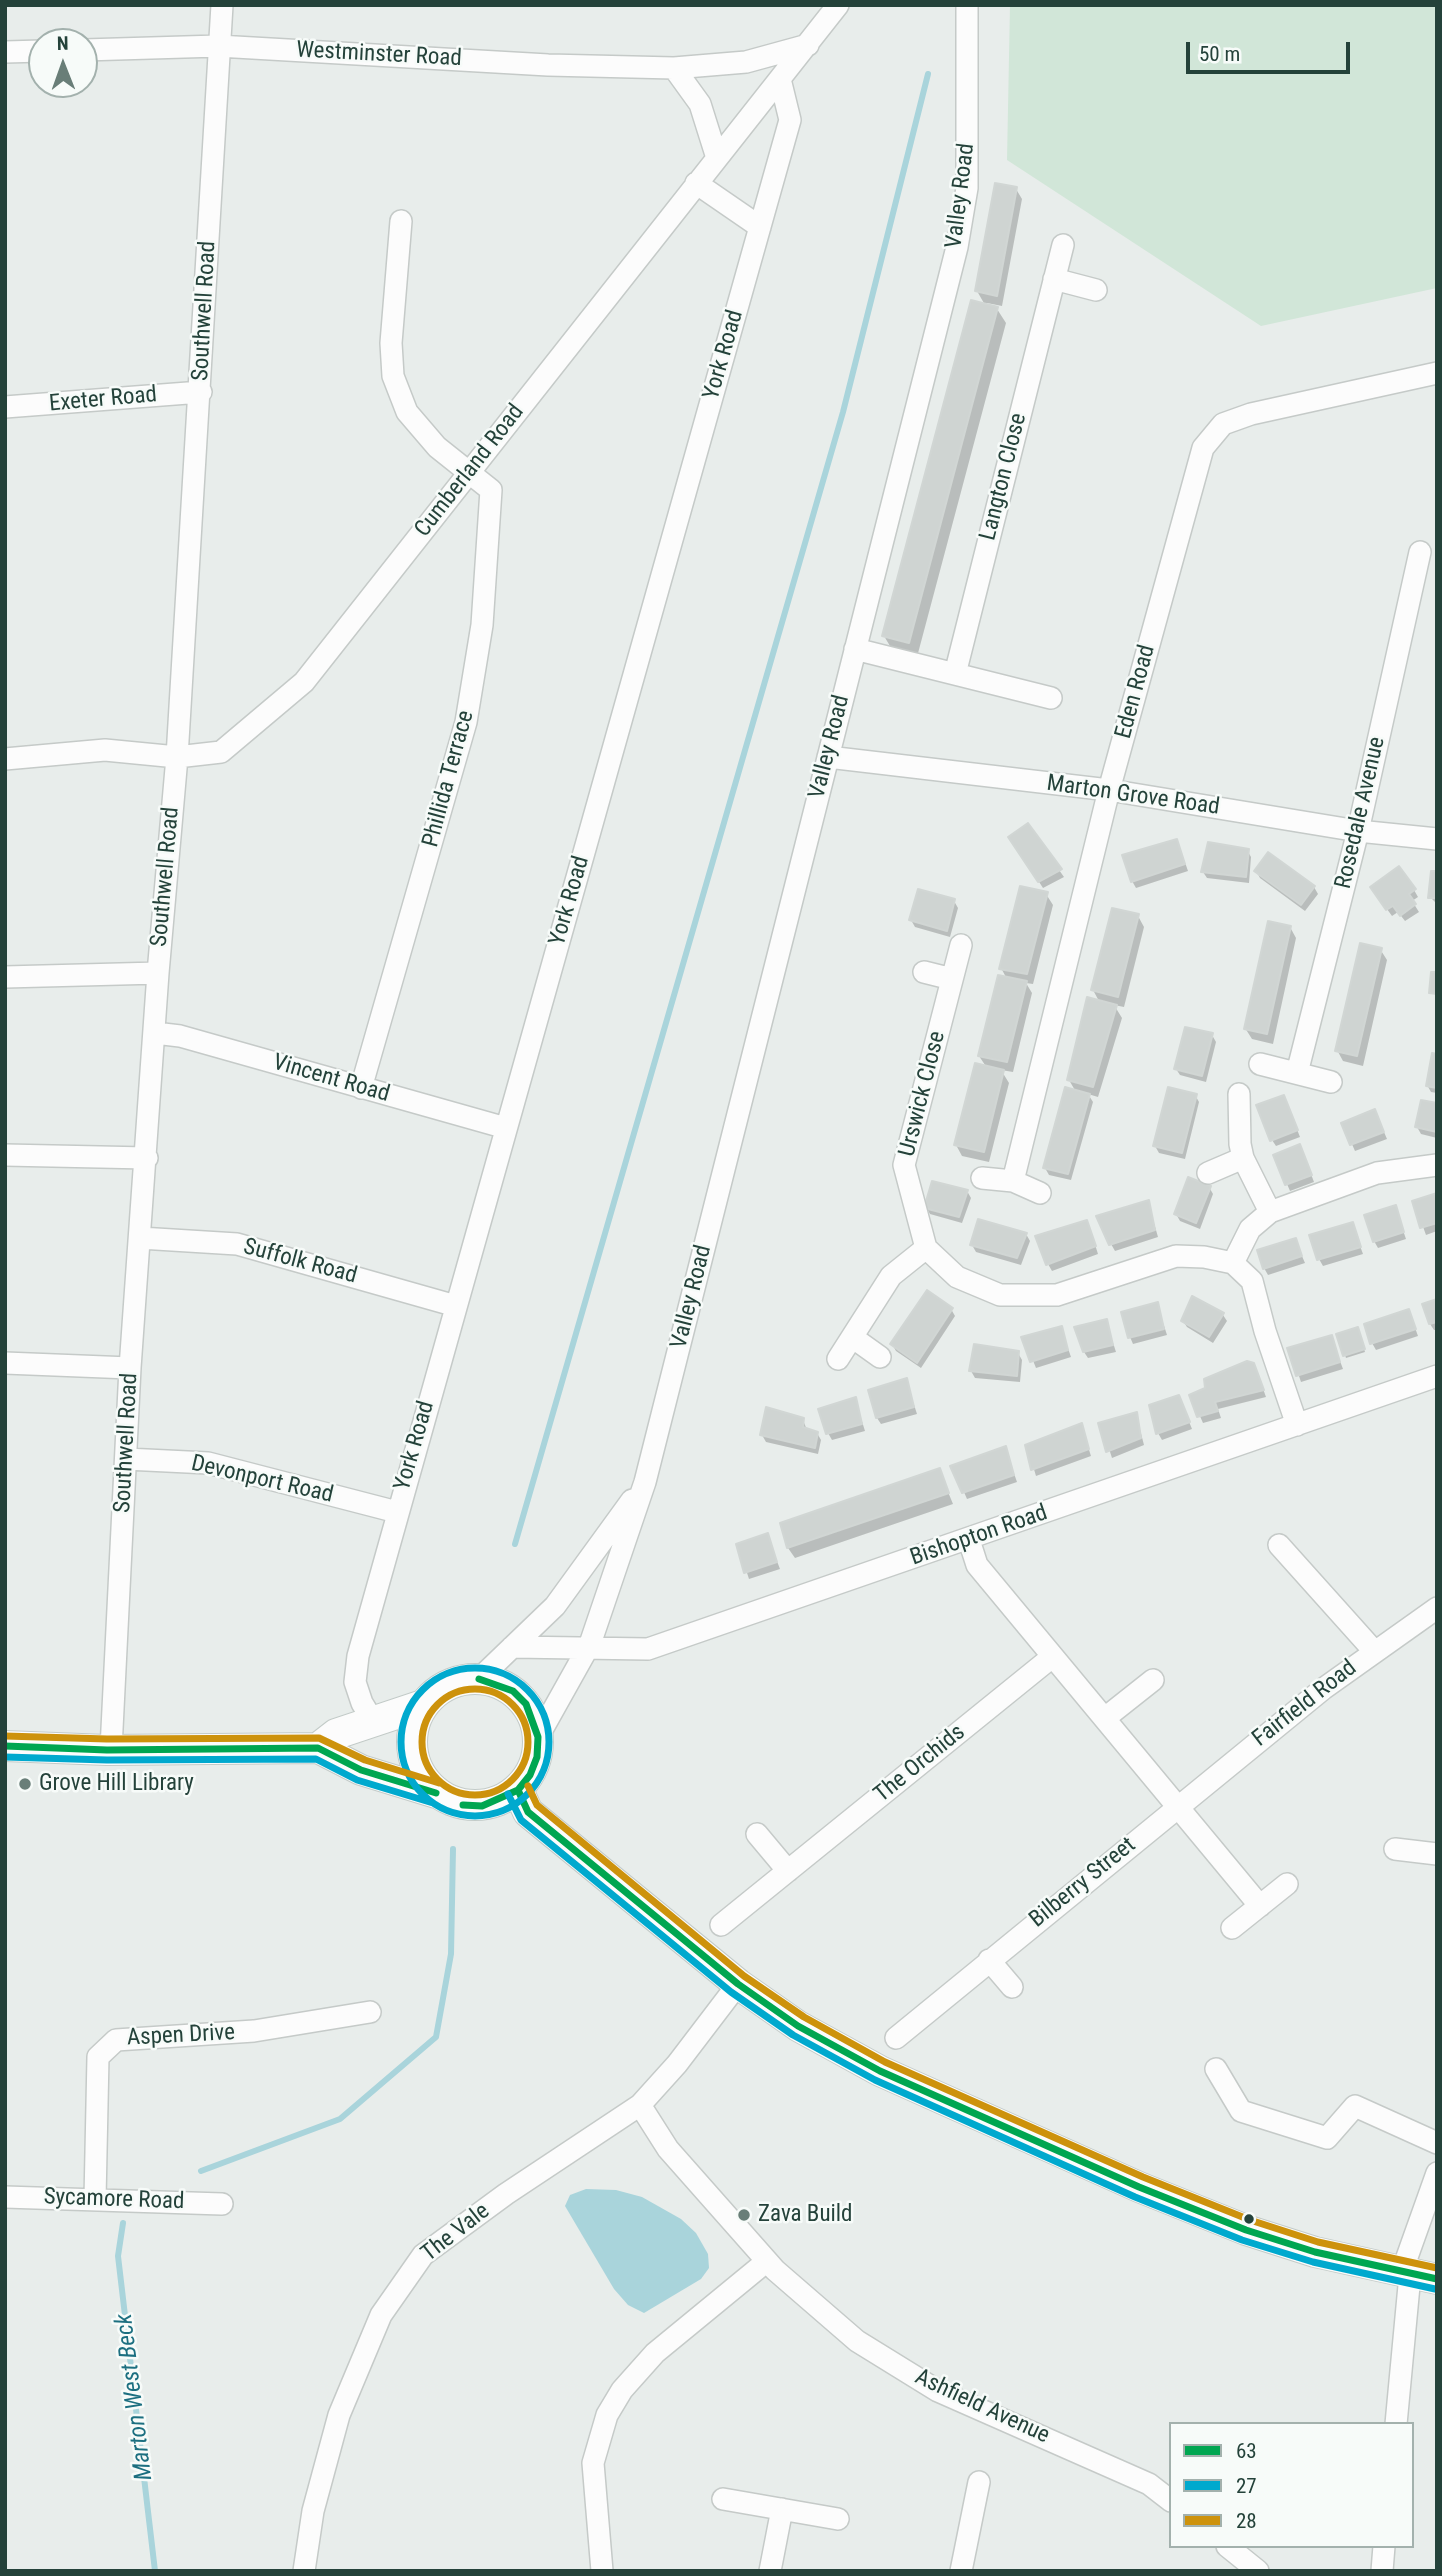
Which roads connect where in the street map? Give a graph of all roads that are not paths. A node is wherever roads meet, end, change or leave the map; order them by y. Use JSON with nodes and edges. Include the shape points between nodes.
{"nodes":[{"id":1,"x":222,"y":5,"type":"edge"},
{"id":2,"x":838,"y":5,"type":"edge"},
{"id":3,"x":967,"y":5,"type":"edge"},
{"id":4,"x":808,"y":45,"type":"junction"},
{"id":5,"x":218,"y":46,"type":"junction"},
{"id":6,"x":98,"y":50,"type":"edge"},
{"id":7,"x":28,"y":51,"type":"edge"},
{"id":8,"x":5,"y":52,"type":"edge"},
{"id":9,"x":674,"y":68,"type":"junction"},
{"id":10,"x":780,"y":79,"type":"junction"},
{"id":11,"x":717,"y":158,"type":"junction"},
{"id":12,"x":696,"y":183,"type":"junction"},
{"id":13,"x":401,"y":222,"type":"dead end"},
{"id":14,"x":760,"y":227,"type":"junction"},
{"id":15,"x":1063,"y":245,"type":"dead end"},
{"id":16,"x":1054,"y":279,"type":"junction"},
{"id":17,"x":1096,"y":290,"type":"dead end"},
{"id":18,"x":1437,"y":373,"type":"edge"},
{"id":19,"x":201,"y":392,"type":"junction"},
{"id":20,"x":5,"y":407,"type":"edge"},
{"id":21,"x":470,"y":471,"type":"junction"},
{"id":22,"x":1420,"y":552,"type":"dead end"},
{"id":23,"x":855,"y":649,"type":"junction"},
{"id":24,"x":955,"y":674,"type":"junction"},
{"id":25,"x":1051,"y":698,"type":"dead end"},
{"id":26,"x":177,"y":757,"type":"junction"},
{"id":27,"x":828,"y":757,"type":"junction"},
{"id":28,"x":5,"y":759,"type":"edge"},
{"id":29,"x":1109,"y":790,"type":"junction"},
{"id":30,"x":1358,"y":831,"type":"junction"},
{"id":31,"x":1437,"y":839,"type":"edge"},
{"id":32,"x":961,"y":945,"type":"dead end"},
{"id":33,"x":924,"y":972,"type":"dead end"},
{"id":34,"x":158,"y":973,"type":"junction"},
{"id":35,"x":5,"y":977,"type":"edge"},
{"id":36,"x":952,"y":979,"type":"junction"},
{"id":37,"x":155,"y":1033,"type":"junction"},
{"id":38,"x":1260,"y":1064,"type":"dead end"},
{"id":39,"x":1297,"y":1073,"type":"junction"},
{"id":40,"x":1331,"y":1082,"type":"dead end"},
{"id":41,"x":361,"y":1088,"type":"junction"},
{"id":42,"x":1240,"y":1094,"type":"dead end"},
{"id":43,"x":506,"y":1128,"type":"junction"},
{"id":44,"x":5,"y":1155,"type":"edge"},
{"id":45,"x":147,"y":1158,"type":"junction"},
{"id":46,"x":1243,"y":1158,"type":"junction"},
{"id":47,"x":1437,"y":1165,"type":"edge"},
{"id":48,"x":1208,"y":1173,"type":"dead end"},
{"id":49,"x":982,"y":1178,"type":"dead end"},
{"id":50,"x":1013,"y":1181,"type":"junction"},
{"id":51,"x":1040,"y":1193,"type":"dead end"},
{"id":52,"x":1270,"y":1212,"type":"junction"},
{"id":53,"x":140,"y":1238,"type":"junction"},
{"id":54,"x":926,"y":1248,"type":"junction"},
{"id":55,"x":1233,"y":1263,"type":"junction"},
{"id":56,"x":456,"y":1306,"type":"junction"},
{"id":57,"x":852,"y":1337,"type":"junction"},
{"id":58,"x":880,"y":1357,"type":"dead end"},
{"id":59,"x":838,"y":1359,"type":"dead end"},
{"id":60,"x":5,"y":1363,"type":"edge"},
{"id":61,"x":130,"y":1368,"type":"junction"},
{"id":62,"x":1437,"y":1376,"type":"edge"},
{"id":63,"x":1297,"y":1425,"type":"junction"},
{"id":64,"x":126,"y":1459,"type":"junction"},
{"id":65,"x":645,"y":1482,"type":"junction"},
{"id":66,"x":397,"y":1512,"type":"junction"},
{"id":67,"x":969,"y":1540,"type":"junction"},
{"id":68,"x":1279,"y":1545,"type":"dead end"},
{"id":69,"x":1437,"y":1608,"type":"edge"},
{"id":70,"x":512,"y":1647,"type":"junction"},
{"id":71,"x":589,"y":1647,"type":"junction"},
{"id":72,"x":1374,"y":1651,"type":"junction"},
{"id":73,"x":1052,"y":1657,"type":"junction"},
{"id":74,"x":479,"y":1679,"type":"junction"},
{"id":75,"x":1153,"y":1680,"type":"dead end"},
{"id":76,"x":423,"y":1705,"type":"junction"},
{"id":77,"x":1105,"y":1718,"type":"junction"},
{"id":78,"x":373,"y":1721,"type":"junction"},
{"id":79,"x":538,"y":1737,"type":"junction"},
{"id":80,"x":5,"y":1746,"type":"edge"},
{"id":81,"x":318,"y":1748,"type":"junction"},
{"id":82,"x":111,"y":1749,"type":"junction"},
{"id":83,"x":518,"y":1790,"type":"junction"},
{"id":84,"x":436,"y":1793,"type":"junction"},
{"id":85,"x":1177,"y":1805,"type":"junction"},
{"id":86,"x":757,"y":1834,"type":"dead end"},
{"id":87,"x":1395,"y":1849,"type":"dead end"},
{"id":88,"x":1437,"y":1854,"type":"edge"},
{"id":89,"x":788,"y":1871,"type":"junction"},
{"id":90,"x":1287,"y":1884,"type":"dead end"},
{"id":91,"x":1260,"y":1906,"type":"junction"},
{"id":92,"x":721,"y":1926,"type":"dead end"},
{"id":93,"x":1232,"y":1928,"type":"dead end"},
{"id":94,"x":989,"y":1960,"type":"junction"},
{"id":95,"x":737,"y":1984,"type":"junction"},
{"id":96,"x":1012,"y":1987,"type":"dead end"},
{"id":97,"x":370,"y":2012,"type":"dead end"},
{"id":98,"x":896,"y":2038,"type":"dead end"},
{"id":99,"x":1216,"y":2070,"type":"dead end"},
{"id":100,"x":640,"y":2105,"type":"junction"},
{"id":101,"x":1437,"y":2143,"type":"edge"},
{"id":102,"x":1437,"y":2173,"type":"edge"},
{"id":103,"x":5,"y":2197,"type":"edge"},
{"id":104,"x":95,"y":2199,"type":"junction"},
{"id":105,"x":222,"y":2204,"type":"dead end"},
{"id":106,"x":767,"y":2261,"type":"junction"},
{"id":107,"x":1416,"y":2276,"type":"edge"},
{"id":108,"x":1396,"y":2422,"type":"edge"},
{"id":109,"x":979,"y":2483,"type":"dead end"},
{"id":110,"x":723,"y":2499,"type":"dead end"},
{"id":111,"x":1169,"y":2499,"type":"edge"},
{"id":112,"x":782,"y":2509,"type":"junction"},
{"id":113,"x":838,"y":2519,"type":"dead end"},
{"id":114,"x":1229,"y":2548,"type":"edge"},
{"id":115,"x":1384,"y":2548,"type":"edge"},
{"id":116,"x":304,"y":2571,"type":"edge"},
{"id":117,"x":602,"y":2571,"type":"edge"},
{"id":118,"x":770,"y":2571,"type":"edge"},
{"id":119,"x":961,"y":2571,"type":"edge"},
{"id":120,"x":1258,"y":2571,"type":"edge"},
{"id":121,"x":1382,"y":2571,"type":"edge"}],
"edges":[{"from":1,"to":5,"type":"street","name":"Southwell Road"},
{"from":2,"to":4,"type":"street","name":"Cumberland Road"},
{"from":3,"to":23,"type":"street","name":"Valley Road","via":[[967,188],[957,247]]},
{"from":4,"to":9,"type":"street","name":"Westminster Road","via":[[746,62]]},
{"from":4,"to":10,"type":"street","name":"Cumberland Road"},
{"from":5,"to":6,"type":"street","name":"Westminster Road"},
{"from":5,"to":9,"type":"street","name":"Westminster Road"},
{"from":5,"to":19,"type":"street","name":"Southwell Road"},
{"from":7,"to":8,"type":"street"},
{"from":9,"to":11,"type":"street","via":[[701,104]]},
{"from":10,"to":11,"type":"street","name":"Cumberland Road"},
{"from":10,"to":14,"type":"street","name":"York Road","via":[[790,120]]},
{"from":11,"to":12,"type":"street","name":"Cumberland Road"},
{"from":12,"to":14,"type":"street"},
{"from":12,"to":21,"type":"street","name":"Cumberland Road"},
{"from":13,"to":21,"type":"street","via":[[391,343],[393,376],[407,412],[437,447]]},
{"from":14,"to":43,"type":"street","name":"York Road"},
{"from":15,"to":16,"type":"street","name":"Langton Close"},
{"from":16,"to":17,"type":"street"},
{"from":16,"to":24,"type":"street","name":"Langton Close"},
{"from":18,"to":29,"type":"street","name":"Eden Road","via":[[1251,414],[1223,424],[1203,448]]},
{"from":19,"to":20,"type":"street","name":"Exeter Road"},
{"from":19,"to":26,"type":"street","name":"Southwell Road"},
{"from":21,"to":26,"type":"street","name":"Cumberland Road","via":[[304,682],[221,752]]},
{"from":21,"to":41,"type":"street","name":"Phillida Terrace","via":[[491,490],[482,625],[466,722]]},
{"from":22,"to":30,"type":"street","name":"Rosedale Avenue"},
{"from":23,"to":24,"type":"street"},
{"from":23,"to":27,"type":"street","name":"Valley Road"},
{"from":24,"to":25,"type":"street"},
{"from":26,"to":28,"type":"street","name":"Cumberland Road","via":[[105,750]]},
{"from":26,"to":34,"type":"street","name":"Southwell Road"},
{"from":27,"to":29,"type":"street","name":"Marton Grove Road"},
{"from":27,"to":65,"type":"street","name":"Valley Road"},
{"from":29,"to":30,"type":"street","name":"Marton Grove Road"},
{"from":29,"to":50,"type":"street","name":"Eden Road"},
{"from":30,"to":31,"type":"street","name":"Marton Grove Road"},
{"from":30,"to":39,"type":"street","name":"Rosedale Avenue"},
{"from":32,"to":36,"type":"street","name":"Urswick Close"},
{"from":33,"to":36,"type":"street"},
{"from":34,"to":35,"type":"street"},
{"from":34,"to":37,"type":"street","name":"Southwell Road"},
{"from":36,"to":54,"type":"street","name":"Urswick Close","via":[[904,1165]]},
{"from":37,"to":41,"type":"street","name":"Vincent Road","via":[[180,1036]]},
{"from":37,"to":45,"type":"street","name":"Southwell Road"},
{"from":38,"to":39,"type":"street"},
{"from":39,"to":40,"type":"street"},
{"from":41,"to":43,"type":"street","name":"Vincent Road"},
{"from":42,"to":46,"type":"street"},
{"from":43,"to":56,"type":"street","name":"York Road"},
{"from":44,"to":45,"type":"street"},
{"from":45,"to":53,"type":"street","name":"Southwell Road"},
{"from":46,"to":48,"type":"street"},
{"from":46,"to":52,"type":"street"},
{"from":47,"to":52,"type":"street","via":[[1377,1173]]},
{"from":49,"to":50,"type":"street"},
{"from":50,"to":51,"type":"street"},
{"from":52,"to":55,"type":"street","via":[[1250,1229]]},
{"from":53,"to":56,"type":"street","name":"Suffolk Road","via":[[237,1244]]},
{"from":53,"to":61,"type":"street","name":"Southwell Road"},
{"from":54,"to":55,"type":"street","via":[[957,1277],[1000,1294],[1057,1295],[1176,1256]]},
{"from":54,"to":57,"type":"street","via":[[891,1276]]},
{"from":55,"to":63,"type":"street","via":[[1252,1281]]},
{"from":56,"to":66,"type":"street","name":"York Road"},
{"from":57,"to":58,"type":"street"},
{"from":57,"to":59,"type":"street"},
{"from":60,"to":61,"type":"street"},
{"from":61,"to":64,"type":"street","name":"Southwell Road"},
{"from":62,"to":63,"type":"street","name":"Bishopton Road"},
{"from":63,"to":67,"type":"street","name":"Bishopton Road"},
{"from":64,"to":66,"type":"street","name":"Devonport Road","via":[[208,1463]]},
{"from":64,"to":82,"type":"street","name":"Southwell Road"},
{"from":65,"to":70,"type":"street","name":"Valley Road","via":[[555,1606]]},
{"from":65,"to":71,"type":"street","name":"Valley Road"},
{"from":66,"to":78,"type":"street","name":"York Road","via":[[355,1682]]},
{"from":67,"to":71,"type":"street","name":"Bishopton Road","via":[[648,1649]]},
{"from":67,"to":73,"type":"street","via":[[977,1565]]},
{"from":68,"to":72,"type":"street"},
{"from":69,"to":72,"type":"street","name":"Fairfield Road"},
{"from":70,"to":71,"type":"street","name":"Bishopton Road"},
{"from":70,"to":74,"type":"street","name":"Valley Road"},
{"from":71,"to":79,"type":"street","name":"Valley Road"},
{"from":72,"to":85,"type":"street","name":"Fairfield Road"},
{"from":73,"to":77,"type":"street"},
{"from":73,"to":89,"type":"street","name":"The Orchids"},
{"from":74,"to":76,"type":"street","via":[[447,1685]]},
{"from":74,"to":79,"type":"street","via":[[497,1683],[519,1698],[534,1720]]},
{"from":75,"to":77,"type":"street"},
{"from":76,"to":78,"type":"street"},
{"from":76,"to":84,"type":"street","via":[[411,1737],[412,1754],[417,1769]]},
{"from":77,"to":85,"type":"street"},
{"from":78,"to":81,"type":"street","via":[[336,1734]]},
{"from":79,"to":83,"type":"street","via":[[537,1757]]},
{"from":80,"to":82,"type":"street"},
{"from":81,"to":82,"type":"street"},
{"from":81,"to":84,"type":"street","via":[[361,1770]]},
{"from":83,"to":84,"type":"street","via":[[482,1805],[463,1805]]},
{"from":83,"to":95,"type":"street","via":[[528,1812]]},
{"from":85,"to":91,"type":"street"},
{"from":85,"to":94,"type":"street","name":"Bilberry Street"},
{"from":86,"to":89,"type":"street"},
{"from":87,"to":88,"type":"street"},
{"from":89,"to":92,"type":"street","name":"The Orchids"},
{"from":90,"to":91,"type":"street"},
{"from":91,"to":93,"type":"street"},
{"from":94,"to":96,"type":"street"},
{"from":94,"to":98,"type":"street","name":"Bilberry Street"},
{"from":95,"to":100,"type":"street","name":"The Vale"},
{"from":95,"to":107,"type":"street","via":[[799,2026],[880,2071],[1139,2187],[1257,2234]]},
{"from":97,"to":104,"type":"street","name":"Aspen Drive","via":[[254,2031],[116,2040],[98,2057]]},
{"from":99,"to":101,"type":"street","via":[[1241,2111],[1327,2138],[1355,2106]]},
{"from":100,"to":106,"type":"street","name":"Ashfield Avenue","via":[[668,2149]]},
{"from":100,"to":116,"type":"street","name":"The Vale","via":[[423,2255],[381,2315],[339,2415],[313,2511]]},
{"from":102,"to":107,"type":"street"},
{"from":103,"to":104,"type":"street","name":"Sycamore Road"},
{"from":104,"to":105,"type":"street","name":"Sycamore Road"},
{"from":106,"to":111,"type":"street","name":"Ashfield Avenue","via":[[857,2342],[938,2391],[1149,2484]]},
{"from":106,"to":117,"type":"street","via":[[655,2353],[607,2415],[593,2463]]},
{"from":107,"to":108,"type":"street"},
{"from":109,"to":119,"type":"street"},
{"from":110,"to":112,"type":"street"},
{"from":112,"to":113,"type":"street"},
{"from":112,"to":118,"type":"street"},
{"from":114,"to":120,"type":"street"},
{"from":115,"to":121,"type":"street"}]}
